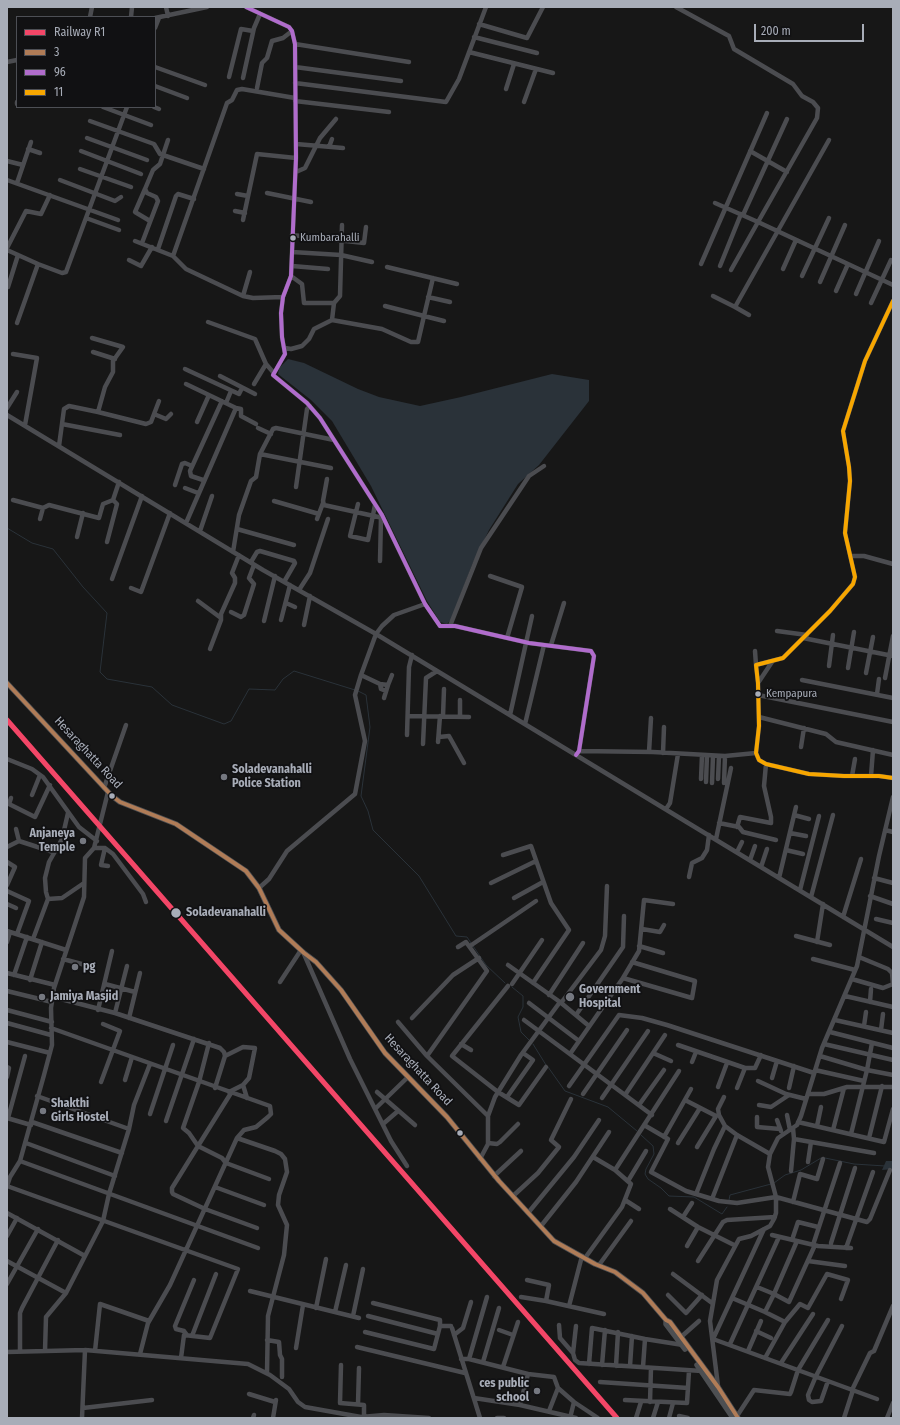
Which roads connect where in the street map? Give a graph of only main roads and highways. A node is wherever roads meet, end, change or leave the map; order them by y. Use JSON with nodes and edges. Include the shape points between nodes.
{"nodes":[{"id":1,"x":7,"y":683,"type":"edge"},
{"id":2,"x":666,"y":1320,"type":"junction"},
{"id":3,"x":684,"y":1345,"type":"junction"},
{"id":4,"x":736,"y":1417,"type":"edge"}],
"edges":[{"from":1,"to":2,"type":"main road","name":"Hesaraghatta Road","via":[[120,802],[176,824],[246,871],[259,888],[279,930],[316,962],[341,990],[385,1053],[447,1117],[494,1176],[554,1241],[615,1272],[643,1293]]},
{"from":2,"to":3,"type":"main road","name":"Hesaraghatta Road","via":[[681,1337]]},
{"from":2,"to":3,"type":"main road","via":[[666,1324]]},
{"from":3,"to":4,"type":"main road"}]}
